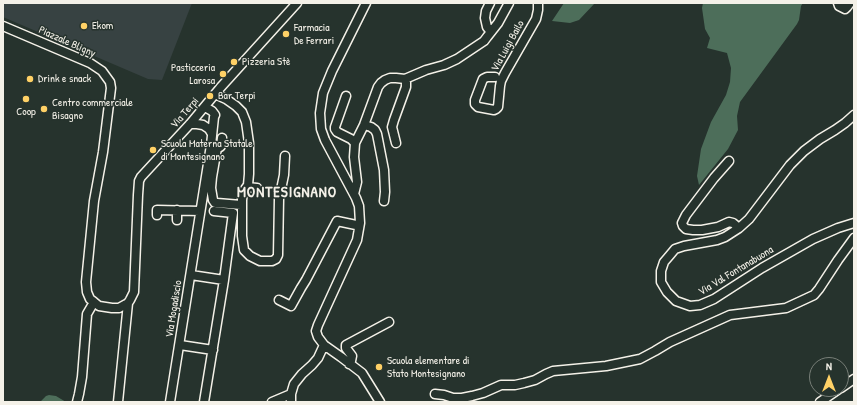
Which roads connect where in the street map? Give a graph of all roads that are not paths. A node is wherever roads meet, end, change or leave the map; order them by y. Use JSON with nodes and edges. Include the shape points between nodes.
{"nodes":[{"id":1,"x":298,"y":3,"type":"edge"},
{"id":2,"x":366,"y":3,"type":"edge"},
{"id":3,"x":490,"y":3,"type":"edge"},
{"id":4,"x":509,"y":3,"type":"edge"},
{"id":5,"x":538,"y":3,"type":"edge"},
{"id":6,"x":838,"y":3,"type":"edge"},
{"id":7,"x":850,"y":3,"type":"edge"},
{"id":8,"x":3,"y":26,"type":"edge"},
{"id":9,"x":491,"y":32,"type":"junction"},
{"id":10,"x":495,"y":77,"type":"dead end"},
{"id":11,"x":405,"y":79,"type":"junction"},
{"id":12,"x":215,"y":94,"type":"junction"},
{"id":13,"x":346,"y":96,"type":"dead end"},
{"id":14,"x":205,"y":106,"type":"junction"},
{"id":15,"x":854,"y":115,"type":"edge"},
{"id":16,"x":190,"y":124,"type":"junction"},
{"id":17,"x":364,"y":125,"type":"junction"},
{"id":18,"x":212,"y":134,"type":"junction"},
{"id":19,"x":222,"y":138,"type":"dead end"},
{"id":20,"x":355,"y":143,"type":"junction"},
{"id":21,"x":396,"y":143,"type":"dead end"},
{"id":22,"x":285,"y":156,"type":"dead end"},
{"id":23,"x":729,"y":161,"type":"dead end"},
{"id":24,"x":247,"y":187,"type":"junction"},
{"id":25,"x":257,"y":188,"type":"dead end"},
{"id":26,"x":354,"y":194,"type":"junction"},
{"id":27,"x":384,"y":201,"type":"dead end"},
{"id":28,"x":241,"y":205,"type":"junction"},
{"id":29,"x":177,"y":210,"type":"junction"},
{"id":30,"x":200,"y":210,"type":"junction"},
{"id":31,"x":214,"y":211,"type":"dead end"},
{"id":32,"x":157,"y":215,"type":"dead end"},
{"id":33,"x":177,"y":220,"type":"dead end"},
{"id":34,"x":854,"y":223,"type":"edge"},
{"id":35,"x":360,"y":228,"type":"junction"},
{"id":36,"x":739,"y":228,"type":"junction"},
{"id":37,"x":854,"y":238,"type":"edge"},
{"id":38,"x":191,"y":275,"type":"junction"},
{"id":39,"x":224,"y":280,"type":"junction"},
{"id":40,"x":279,"y":300,"type":"dead end"},
{"id":41,"x":94,"y":302,"type":"junction"},
{"id":42,"x":128,"y":303,"type":"junction"},
{"id":43,"x":389,"y":322,"type":"dead end"},
{"id":44,"x":180,"y":345,"type":"junction"},
{"id":45,"x":324,"y":345,"type":"junction"},
{"id":46,"x":213,"y":350,"type":"junction"},
{"id":47,"x":349,"y":364,"type":"junction"},
{"id":48,"x":435,"y":394,"type":"dead end"},
{"id":49,"x":291,"y":398,"type":"edge"},
{"id":50,"x":77,"y":402,"type":"edge"},
{"id":51,"x":118,"y":402,"type":"edge"},
{"id":52,"x":170,"y":402,"type":"edge"},
{"id":53,"x":204,"y":402,"type":"edge"},
{"id":54,"x":272,"y":402,"type":"edge"},
{"id":55,"x":380,"y":402,"type":"edge"}],
"edges":[{"from":1,"to":12,"type":"street","name":"Via Terpi"},
{"from":2,"to":26,"type":"street","via":[[323,93],[320,114],[320,129]]},
{"from":3,"to":9,"type":"street","name":"Via Luigi Bailo","via":[[485,18]]},
{"from":4,"to":9,"type":"street","name":"Via Luigi Bailo"},
{"from":5,"to":10,"type":"street","name":"Via Luigi Bailo","via":[[536,19],[502,78],[498,107],[496,110],[478,107],[475,100],[483,79]]},
{"from":6,"to":7,"type":"street","via":[[845,8]]},
{"from":8,"to":41,"type":"street","name":"Piazzale Bligny","via":[[90,63],[102,70],[110,82],[86,282],[87,292]]},
{"from":9,"to":11,"type":"street","name":"Via Luigi Bailo","via":[[484,41],[457,59]]},
{"from":11,"to":17,"type":"street","name":"Via Luigi Bailo","via":[[390,78],[381,83]]},
{"from":11,"to":21,"type":"street","via":[[406,87],[392,127]]},
{"from":12,"to":14,"type":"street","name":"Via Terpi"},
{"from":12,"to":24,"type":"street","via":[[236,106],[246,122],[250,143]]},
{"from":13,"to":20,"type":"street","via":[[335,129]]},
{"from":14,"to":16,"type":"street","name":"Via Terpi"},
{"from":14,"to":18,"type":"street","name":"Via Mogadiscio","via":[[215,115]]},
{"from":15,"to":36,"type":"street","name":"Via Val Fontanabuona","via":[[804,151]]},
{"from":16,"to":18,"type":"street","via":[[203,125]]},
{"from":16,"to":42,"type":"street","name":"Via Terpi","via":[[139,181],[134,292]]},
{"from":17,"to":20,"type":"street","name":"Via Luigi Bailo"},
{"from":17,"to":27,"type":"street","via":[[372,127],[377,134],[384,170]]},
{"from":18,"to":30,"type":"street","name":"Via Mogadiscio"},
{"from":19,"to":28,"type":"street","via":[[221,146],[216,148],[211,188],[213,200],[215,203]]},
{"from":20,"to":26,"type":"street","name":"Via Luigi Bailo","via":[[357,182]]},
{"from":22,"to":28,"type":"street","via":[[279,199],[279,253],[274,260],[260,261],[244,250]]},
{"from":23,"to":36,"type":"street","via":[[682,223],[686,229],[693,230],[718,227],[729,222]]},
{"from":24,"to":25,"type":"street"},
{"from":24,"to":28,"type":"street","via":[[243,192]]},
{"from":26,"to":35,"type":"street","via":[[359,206]]},
{"from":29,"to":30,"type":"street"},
{"from":29,"to":32,"type":"street","via":[[157,210]]},
{"from":29,"to":33,"type":"street"},
{"from":30,"to":38,"type":"street","name":"Via Mogadiscio"},
{"from":31,"to":39,"type":"street","via":[[233,213]]},
{"from":34,"to":36,"type":"street","name":"Via Val Fontanabuona","via":[[813,238],[714,299],[690,306],[676,301],[661,282],[661,271],[670,254],[684,246],[725,237]]},
{"from":35,"to":40,"type":"street","via":[[337,221],[291,306]]},
{"from":35,"to":45,"type":"street","via":[[316,331]]},
{"from":37,"to":48,"type":"street","via":[[814,295],[786,308],[730,315],[670,342],[640,359],[606,366],[553,371],[535,380],[515,385],[501,385],[462,398]]},
{"from":38,"to":39,"type":"street","name":"Via Mogadiscio"},
{"from":38,"to":44,"type":"street","name":"Via Mogadiscio"},
{"from":39,"to":46,"type":"street"},
{"from":41,"to":42,"type":"street","via":[[99,306],[112,308],[119,308]]},
{"from":41,"to":50,"type":"street","via":[[87,314],[82,377]]},
{"from":42,"to":51,"type":"street","name":"Via Terpi"},
{"from":43,"to":47,"type":"street","via":[[346,345],[352,356]]},
{"from":44,"to":46,"type":"street","name":"Via Mogadiscio"},
{"from":44,"to":52,"type":"street","name":"Via Mogadiscio"},
{"from":45,"to":47,"type":"street"},
{"from":45,"to":49,"type":"street","via":[[318,358],[296,379]]},
{"from":46,"to":53,"type":"street"},
{"from":47,"to":55,"type":"street","via":[[362,373]]},
{"from":49,"to":54,"type":"street"}]}
